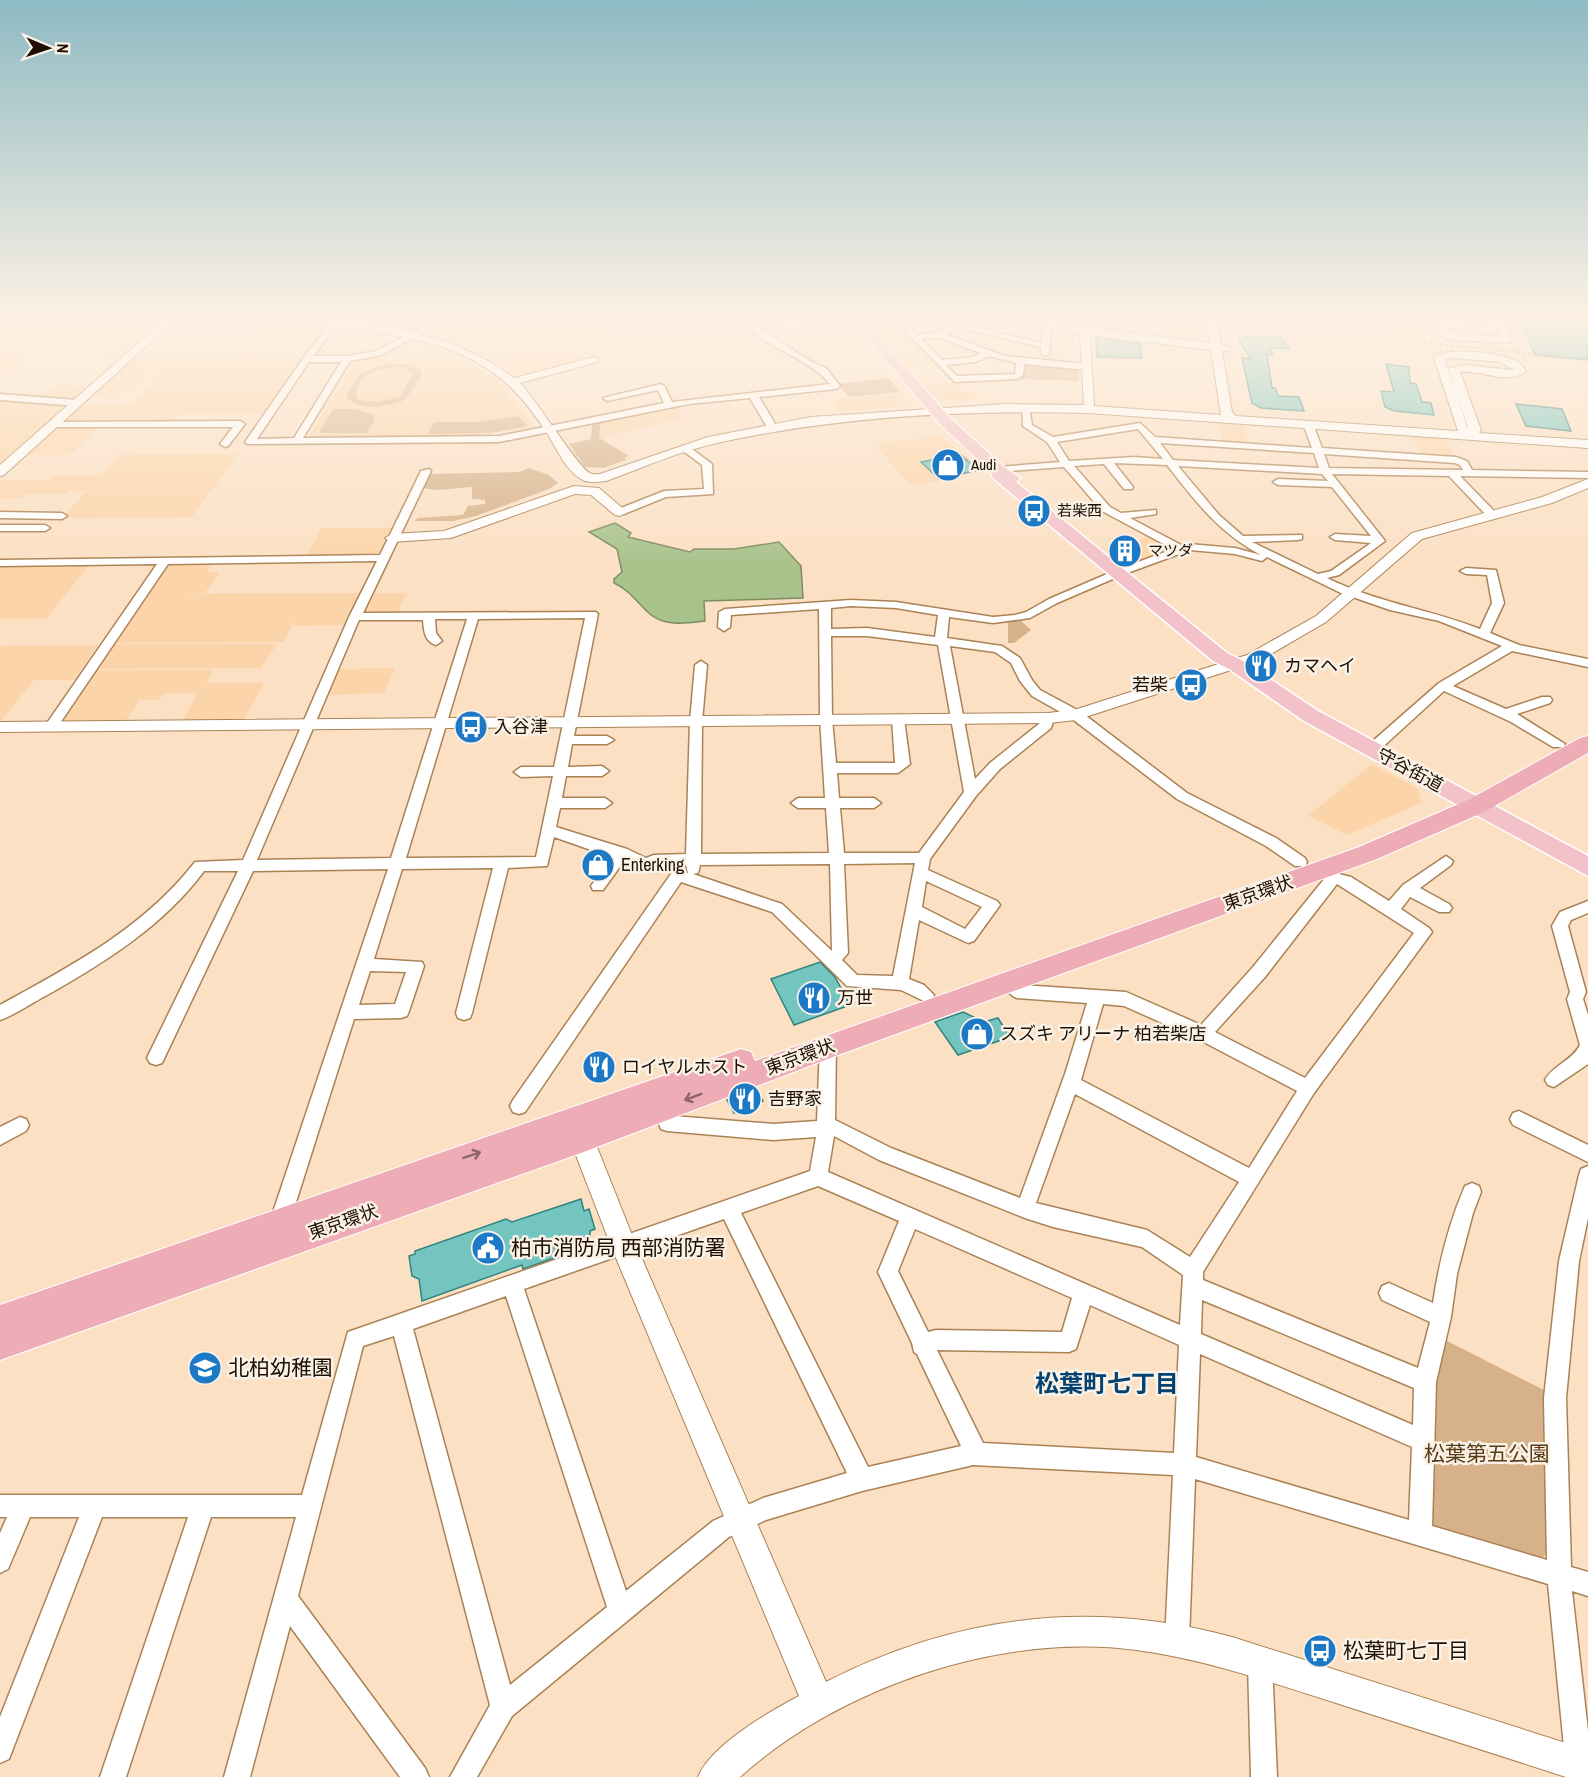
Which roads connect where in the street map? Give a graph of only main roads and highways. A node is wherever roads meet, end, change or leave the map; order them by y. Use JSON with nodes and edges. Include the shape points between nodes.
{"nodes":[{"id":1,"x":931,"y":405,"type":"edge"},
{"id":2,"x":1588,"y":729,"type":"edge"},
{"id":3,"x":1588,"y":743,"type":"edge"},
{"id":4,"x":1467,"y":801,"type":"junction"},
{"id":5,"x":1588,"y":867,"type":"edge"},
{"id":6,"x":1319,"y":870,"type":"junction"},
{"id":7,"x":578,"y":1130,"type":"junction"},
{"id":8,"x":0,"y":1322,"type":"edge"},
{"id":9,"x":0,"y":1342,"type":"edge"}],
"edges":[{"from":1,"to":4,"type":"main road","name":"守谷街道","via":[[998,470],[1008,474],[1220,657],[1302,711]]},
{"from":2,"to":4,"type":"highway","name":"東京環状"},
{"from":3,"to":4,"type":"highway","name":"東京環状"},
{"from":4,"to":5,"type":"main road","name":"守谷街道"},
{"from":4,"to":6,"type":"highway","name":"東京環状","via":[[1361,839]]},
{"from":6,"to":7,"type":"highway","name":"東京環状","one_way":true,"via":[[662,1109]]},
{"from":6,"to":7,"type":"highway","name":"東京環状","via":[[926,994]]},
{"from":8,"to":7,"type":"highway","name":"東京環状","one_way":true,"via":[[280,1221]]},
{"from":7,"to":9,"type":"highway","name":"東京環状"}]}
